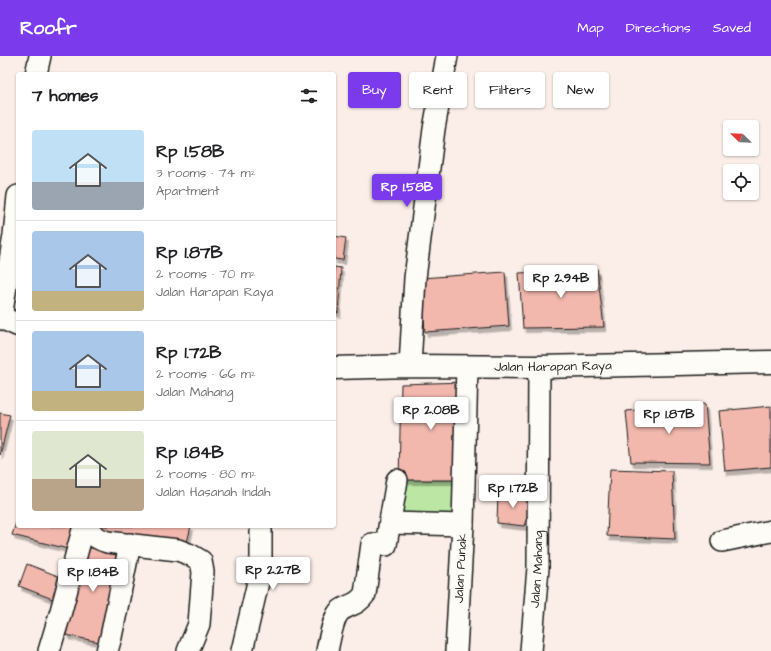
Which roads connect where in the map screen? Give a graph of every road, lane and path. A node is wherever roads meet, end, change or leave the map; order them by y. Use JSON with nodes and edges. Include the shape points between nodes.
{"nodes":[{"id":1,"x":40,"y":56,"type":"edge"},
{"id":2,"x":447,"y":56,"type":"edge"},
{"id":3,"x":36,"y":72,"type":"edge"},
{"id":4,"x":16,"y":216,"type":"edge"},
{"id":5,"x":6,"y":320,"type":"edge"},
{"id":6,"x":771,"y":362,"type":"edge"},
{"id":7,"x":410,"y":366,"type":"junction"},
{"id":8,"x":467,"y":366,"type":"junction"},
{"id":9,"x":539,"y":367,"type":"junction"},
{"id":10,"x":336,"y":368,"type":"edge"},
{"id":11,"x":397,"y":480,"type":"dead end"},
{"id":12,"x":390,"y":523,"type":"junction"},
{"id":13,"x":464,"y":525,"type":"junction"},
{"id":14,"x":83,"y":528,"type":"edge"},
{"id":15,"x":89,"y":528,"type":"edge"},
{"id":16,"x":261,"y":528,"type":"edge"},
{"id":17,"x":771,"y":531,"type":"edge"},
{"id":18,"x":722,"y":541,"type":"dead end"},
{"id":19,"x":130,"y":544,"type":"junction"},
{"id":20,"x":49,"y":651,"type":"edge"},
{"id":21,"x":107,"y":651,"type":"edge"},
{"id":22,"x":188,"y":651,"type":"edge"},
{"id":23,"x":242,"y":651,"type":"edge"},
{"id":24,"x":327,"y":651,"type":"edge"},
{"id":25,"x":456,"y":651,"type":"edge"},
{"id":26,"x":531,"y":651,"type":"edge"}],
"edges":[{"from":1,"to":3,"type":"street"},
{"from":2,"to":7,"type":"street","via":[[434,129],[416,270]]},
{"from":4,"to":5,"type":"street"},
{"from":6,"to":9,"type":"main road","name":"Jalan Harapan Raya"},
{"from":7,"to":8,"type":"main road","name":"Jalan Harapan Raya"},
{"from":7,"to":10,"type":"main road","name":"Jalan Harapan Raya"},
{"from":8,"to":9,"type":"main road","name":"Jalan Harapan Raya"},
{"from":8,"to":13,"type":"street","name":"Jalan Punak"},
{"from":9,"to":26,"type":"street","name":"Jalan Mahang","via":[[538,568]]},
{"from":11,"to":12,"type":"street"},
{"from":12,"to":13,"type":"street"},
{"from":12,"to":24,"type":"street","via":[[386,545],[372,544],[365,594],[360,601],[340,612],[335,619]]},
{"from":13,"to":25,"type":"street","name":"Jalan Punak"},
{"from":14,"to":20,"type":"street"},
{"from":15,"to":19,"type":"street","via":[[98,539]]},
{"from":16,"to":23,"type":"street","via":[[259,578]]},
{"from":17,"to":18,"type":"street"},
{"from":19,"to":21,"type":"street"},
{"from":19,"to":22,"type":"street","via":[[178,550],[201,561],[203,572],[199,624]]}]}
